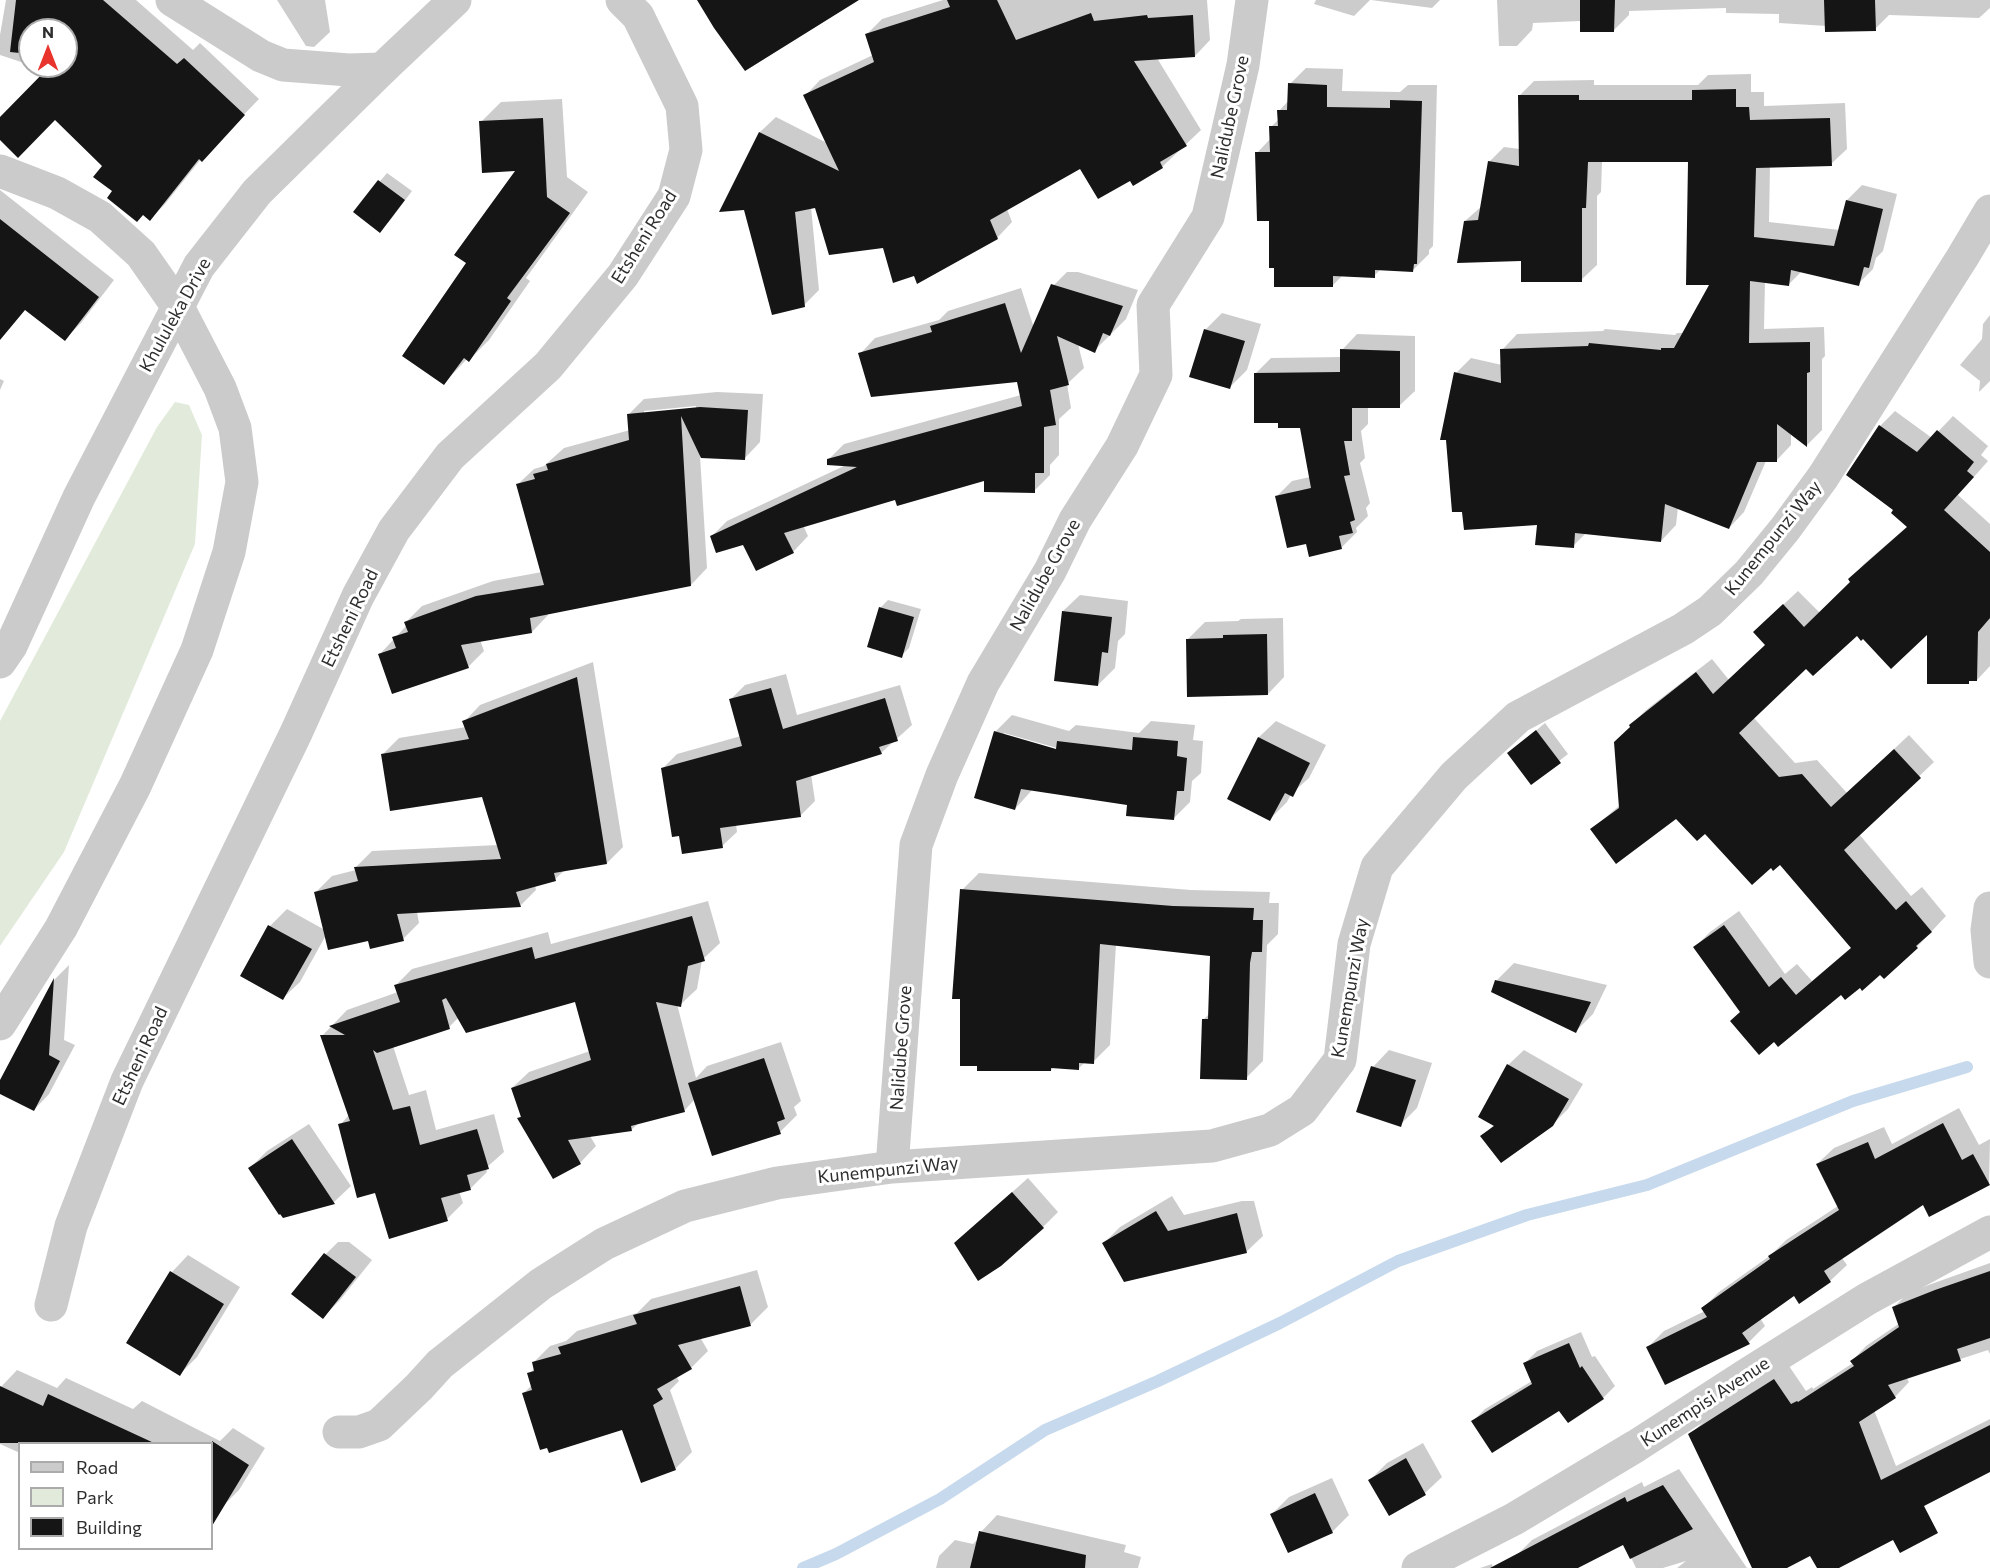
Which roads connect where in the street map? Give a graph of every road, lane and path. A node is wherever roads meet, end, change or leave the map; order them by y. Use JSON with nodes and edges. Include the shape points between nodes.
{"nodes":[{"id":1,"x":172,"y":0,"type":"edge"},
{"id":2,"x":455,"y":0,"type":"edge"},
{"id":3,"x":622,"y":0,"type":"edge"},
{"id":4,"x":1252,"y":0,"type":"edge"},
{"id":5,"x":382,"y":69,"type":"junction"},
{"id":6,"x":0,"y":171,"type":"edge"},
{"id":7,"x":1990,"y":211,"type":"edge"},
{"id":8,"x":178,"y":307,"type":"junction"},
{"id":9,"x":0,"y":662,"type":"edge"},
{"id":10,"x":1990,"y":908,"type":"edge"},
{"id":11,"x":1990,"y":962,"type":"edge"},
{"id":12,"x":0,"y":1024,"type":"edge"},
{"id":13,"x":892,"y":1167,"type":"junction"},
{"id":14,"x":1990,"y":1232,"type":"edge"},
{"id":15,"x":51,"y":1305,"type":"dead end"},
{"id":16,"x":339,"y":1432,"type":"dead end"},
{"id":17,"x":1418,"y":1568,"type":"edge"}],
"edges":[{"from":1,"to":5,"type":"street","via":[[283,66]]},
{"from":2,"to":5,"type":"street","name":"Khululeka Drive"},
{"from":3,"to":15,"type":"street","name":"Etsheni Road","via":[[638,16],[681,105],[686,150],[674,196],[623,275],[548,366],[450,456],[394,530],[358,596],[296,733],[126,1081],[70,1226]]},
{"from":4,"to":13,"type":"street","name":"Nalidube Grove","via":[[1243,66],[1208,217],[1153,305],[1156,375],[1122,446],[1075,520],[1050,571],[983,683],[916,844]]},
{"from":5,"to":8,"type":"street","name":"Khululeka Drive","via":[[257,192],[199,266]]},
{"from":6,"to":8,"type":"street","via":[[57,193],[100,217],[141,254]]},
{"from":7,"to":13,"type":"street","name":"Kunempunzi Way","via":[[1822,477],[1749,573],[1710,611],[1683,628],[1518,717],[1454,776],[1377,867],[1354,944],[1340,1060],[1302,1110],[1270,1130],[1212,1146]]},
{"from":8,"to":9,"type":"street","name":"Khululeka Drive","via":[[79,497],[11,646]]},
{"from":8,"to":12,"type":"street","via":[[220,388],[235,428],[242,482],[229,552],[198,650],[135,786],[61,928]]},
{"from":10,"to":11,"type":"street"},
{"from":13,"to":16,"type":"street","name":"Kunempunzi Way","via":[[777,1183],[685,1206],[604,1244],[541,1284],[440,1364],[379,1425],[359,1432]]},
{"from":14,"to":17,"type":"street","name":"Kunempisi Avenue","via":[[1868,1299],[1514,1520]]}]}
